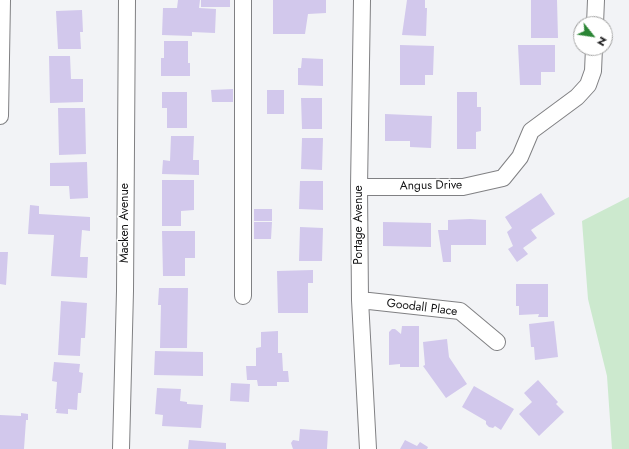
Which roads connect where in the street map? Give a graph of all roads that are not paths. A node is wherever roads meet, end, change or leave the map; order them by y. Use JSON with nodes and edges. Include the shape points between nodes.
{"nodes":[{"id":1,"x":2,"y":0,"type":"edge"},
{"id":2,"x":127,"y":0,"type":"edge"},
{"id":3,"x":243,"y":0,"type":"edge"},
{"id":4,"x":362,"y":0,"type":"edge"},
{"id":5,"x":596,"y":0,"type":"edge"},
{"id":6,"x":595,"y":16,"type":"edge"},
{"id":7,"x":594,"y":56,"type":"edge"},
{"id":8,"x":0,"y":116,"type":"edge"},
{"id":9,"x":359,"y":187,"type":"junction"},
{"id":10,"x":243,"y":296,"type":"dead end"},
{"id":11,"x":360,"y":300,"type":"junction"},
{"id":12,"x":497,"y":342,"type":"dead end"},
{"id":13,"x":121,"y":447,"type":"edge"},
{"id":14,"x":368,"y":449,"type":"edge"}],
"edges":[{"from":1,"to":8,"type":"street"},
{"from":2,"to":13,"type":"street","name":"Macken Avenue"},
{"from":3,"to":10,"type":"street"},
{"from":4,"to":9,"type":"street","name":"Portage Avenue"},
{"from":5,"to":6,"type":"street"},
{"from":7,"to":9,"type":"street","name":"Angus Drive","via":[[593,71],[588,85],[577,97],[531,131],[520,157],[503,178],[463,187]]},
{"from":9,"to":11,"type":"street","name":"Portage Avenue"},
{"from":11,"to":12,"type":"street","name":"Goodall Place","via":[[460,311]]},
{"from":11,"to":14,"type":"street","name":"Portage Avenue"}]}
